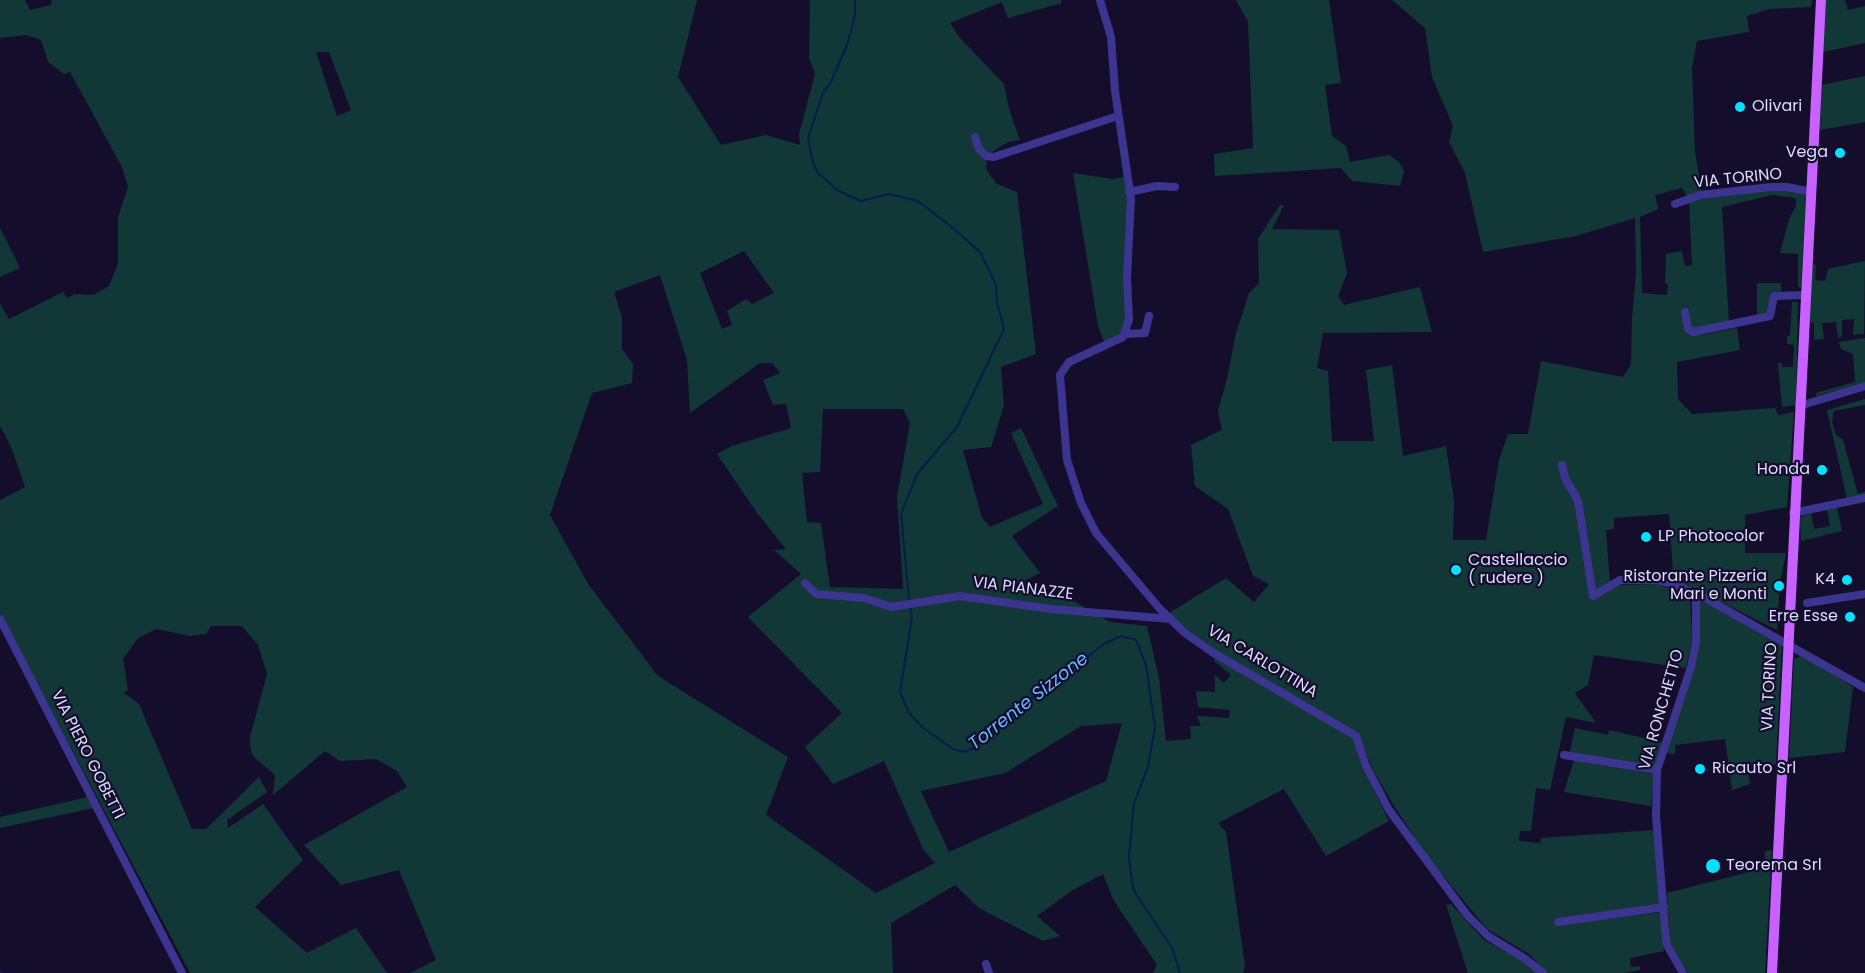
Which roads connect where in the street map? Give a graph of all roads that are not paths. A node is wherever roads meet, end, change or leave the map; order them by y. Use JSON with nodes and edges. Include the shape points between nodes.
{"nodes":[{"id":1,"x":1100,"y":0,"type":"edge"},
{"id":2,"x":1821,"y":0,"type":"edge"},
{"id":3,"x":1118,"y":116,"type":"junction"},
{"id":4,"x":975,"y":137,"type":"dead end"},
{"id":5,"x":1175,"y":187,"type":"dead end"},
{"id":6,"x":1129,"y":192,"type":"junction"},
{"id":7,"x":1812,"y":192,"type":"junction"},
{"id":8,"x":1675,"y":204,"type":"dead end"},
{"id":9,"x":1805,"y":295,"type":"junction"},
{"id":10,"x":1685,"y":312,"type":"dead end"},
{"id":11,"x":1149,"y":316,"type":"dead end"},
{"id":12,"x":1125,"y":334,"type":"junction"},
{"id":13,"x":1865,"y":386,"type":"edge"},
{"id":14,"x":1799,"y":406,"type":"junction"},
{"id":15,"x":1562,"y":465,"type":"dead end"},
{"id":16,"x":1865,"y":498,"type":"edge"},
{"id":17,"x":1793,"y":513,"type":"junction"},
{"id":18,"x":805,"y":583,"type":"dead end"},
{"id":19,"x":1696,"y":594,"type":"junction"},
{"id":20,"x":1865,"y":594,"type":"edge"},
{"id":21,"x":1807,"y":603,"type":"dead end"},
{"id":22,"x":0,"y":619,"type":"edge"},
{"id":23,"x":1171,"y":619,"type":"junction"},
{"id":24,"x":1787,"y":644,"type":"junction"},
{"id":25,"x":1865,"y":688,"type":"edge"},
{"id":26,"x":1563,"y":755,"type":"dead end"},
{"id":27,"x":1657,"y":770,"type":"junction"},
{"id":28,"x":1664,"y":908,"type":"junction"},
{"id":29,"x":1558,"y":922,"type":"dead end"},
{"id":30,"x":182,"y":973,"type":"edge"},
{"id":31,"x":1543,"y":973,"type":"edge"},
{"id":32,"x":1683,"y":973,"type":"edge"},
{"id":33,"x":1772,"y":973,"type":"edge"}],
"edges":[{"from":1,"to":3,"type":"street","via":[[1111,37]]},
{"from":2,"to":7,"type":"main road"},
{"from":3,"to":4,"type":"street","via":[[994,157],[979,149]]},
{"from":3,"to":6,"type":"street"},
{"from":5,"to":6,"type":"street"},
{"from":6,"to":12,"type":"street","via":[[1129,320]]},
{"from":7,"to":8,"type":"street","name":"VIA TORINO","via":[[1771,187],[1700,195]]},
{"from":7,"to":9,"type":"main road","name":"VIA TORINO"},
{"from":9,"to":10,"type":"street","via":[[1774,296],[1770,316],[1693,332],[1688,329]]},
{"from":9,"to":14,"type":"main road","name":"VIA TORINO"},
{"from":11,"to":12,"type":"street","name":"VIA CARLOTTINA","via":[[1145,333]]},
{"from":12,"to":23,"type":"street","name":"VIA CARLOTTINA","via":[[1069,362],[1060,375],[1067,460],[1073,486],[1096,533]]},
{"from":13,"to":14,"type":"street"},
{"from":14,"to":17,"type":"main road","name":"VIA TORINO"},
{"from":15,"to":19,"type":"street","via":[[1578,501],[1593,596],[1620,580],[1656,580]]},
{"from":16,"to":17,"type":"street"},
{"from":17,"to":24,"type":"main road","name":"VIA TORINO"},
{"from":18,"to":23,"type":"street","name":"VIA PIANAZZE","via":[[816,594],[864,598],[891,607],[960,596],[1051,609]]},
{"from":19,"to":24,"type":"street"},
{"from":19,"to":27,"type":"street","name":"VIA RONCHETTO","via":[[1696,642],[1691,667]]},
{"from":20,"to":21,"type":"street"},
{"from":22,"to":30,"type":"street","name":"VIA PIERO GOBETTI"},
{"from":23,"to":31,"type":"street","name":"VIA CARLOTTINA","via":[[1212,652],[1356,736],[1366,766],[1389,810],[1467,915],[1488,936]]},
{"from":24,"to":25,"type":"street"},
{"from":24,"to":33,"type":"main road","name":"VIA TORINO"},
{"from":26,"to":27,"type":"street"},
{"from":27,"to":28,"type":"street","name":"VIA RONCHETTO","via":[[1656,816]]},
{"from":28,"to":29,"type":"street"},
{"from":28,"to":32,"type":"street","name":"VIA RONCHETTO","via":[[1667,945]]}]}
